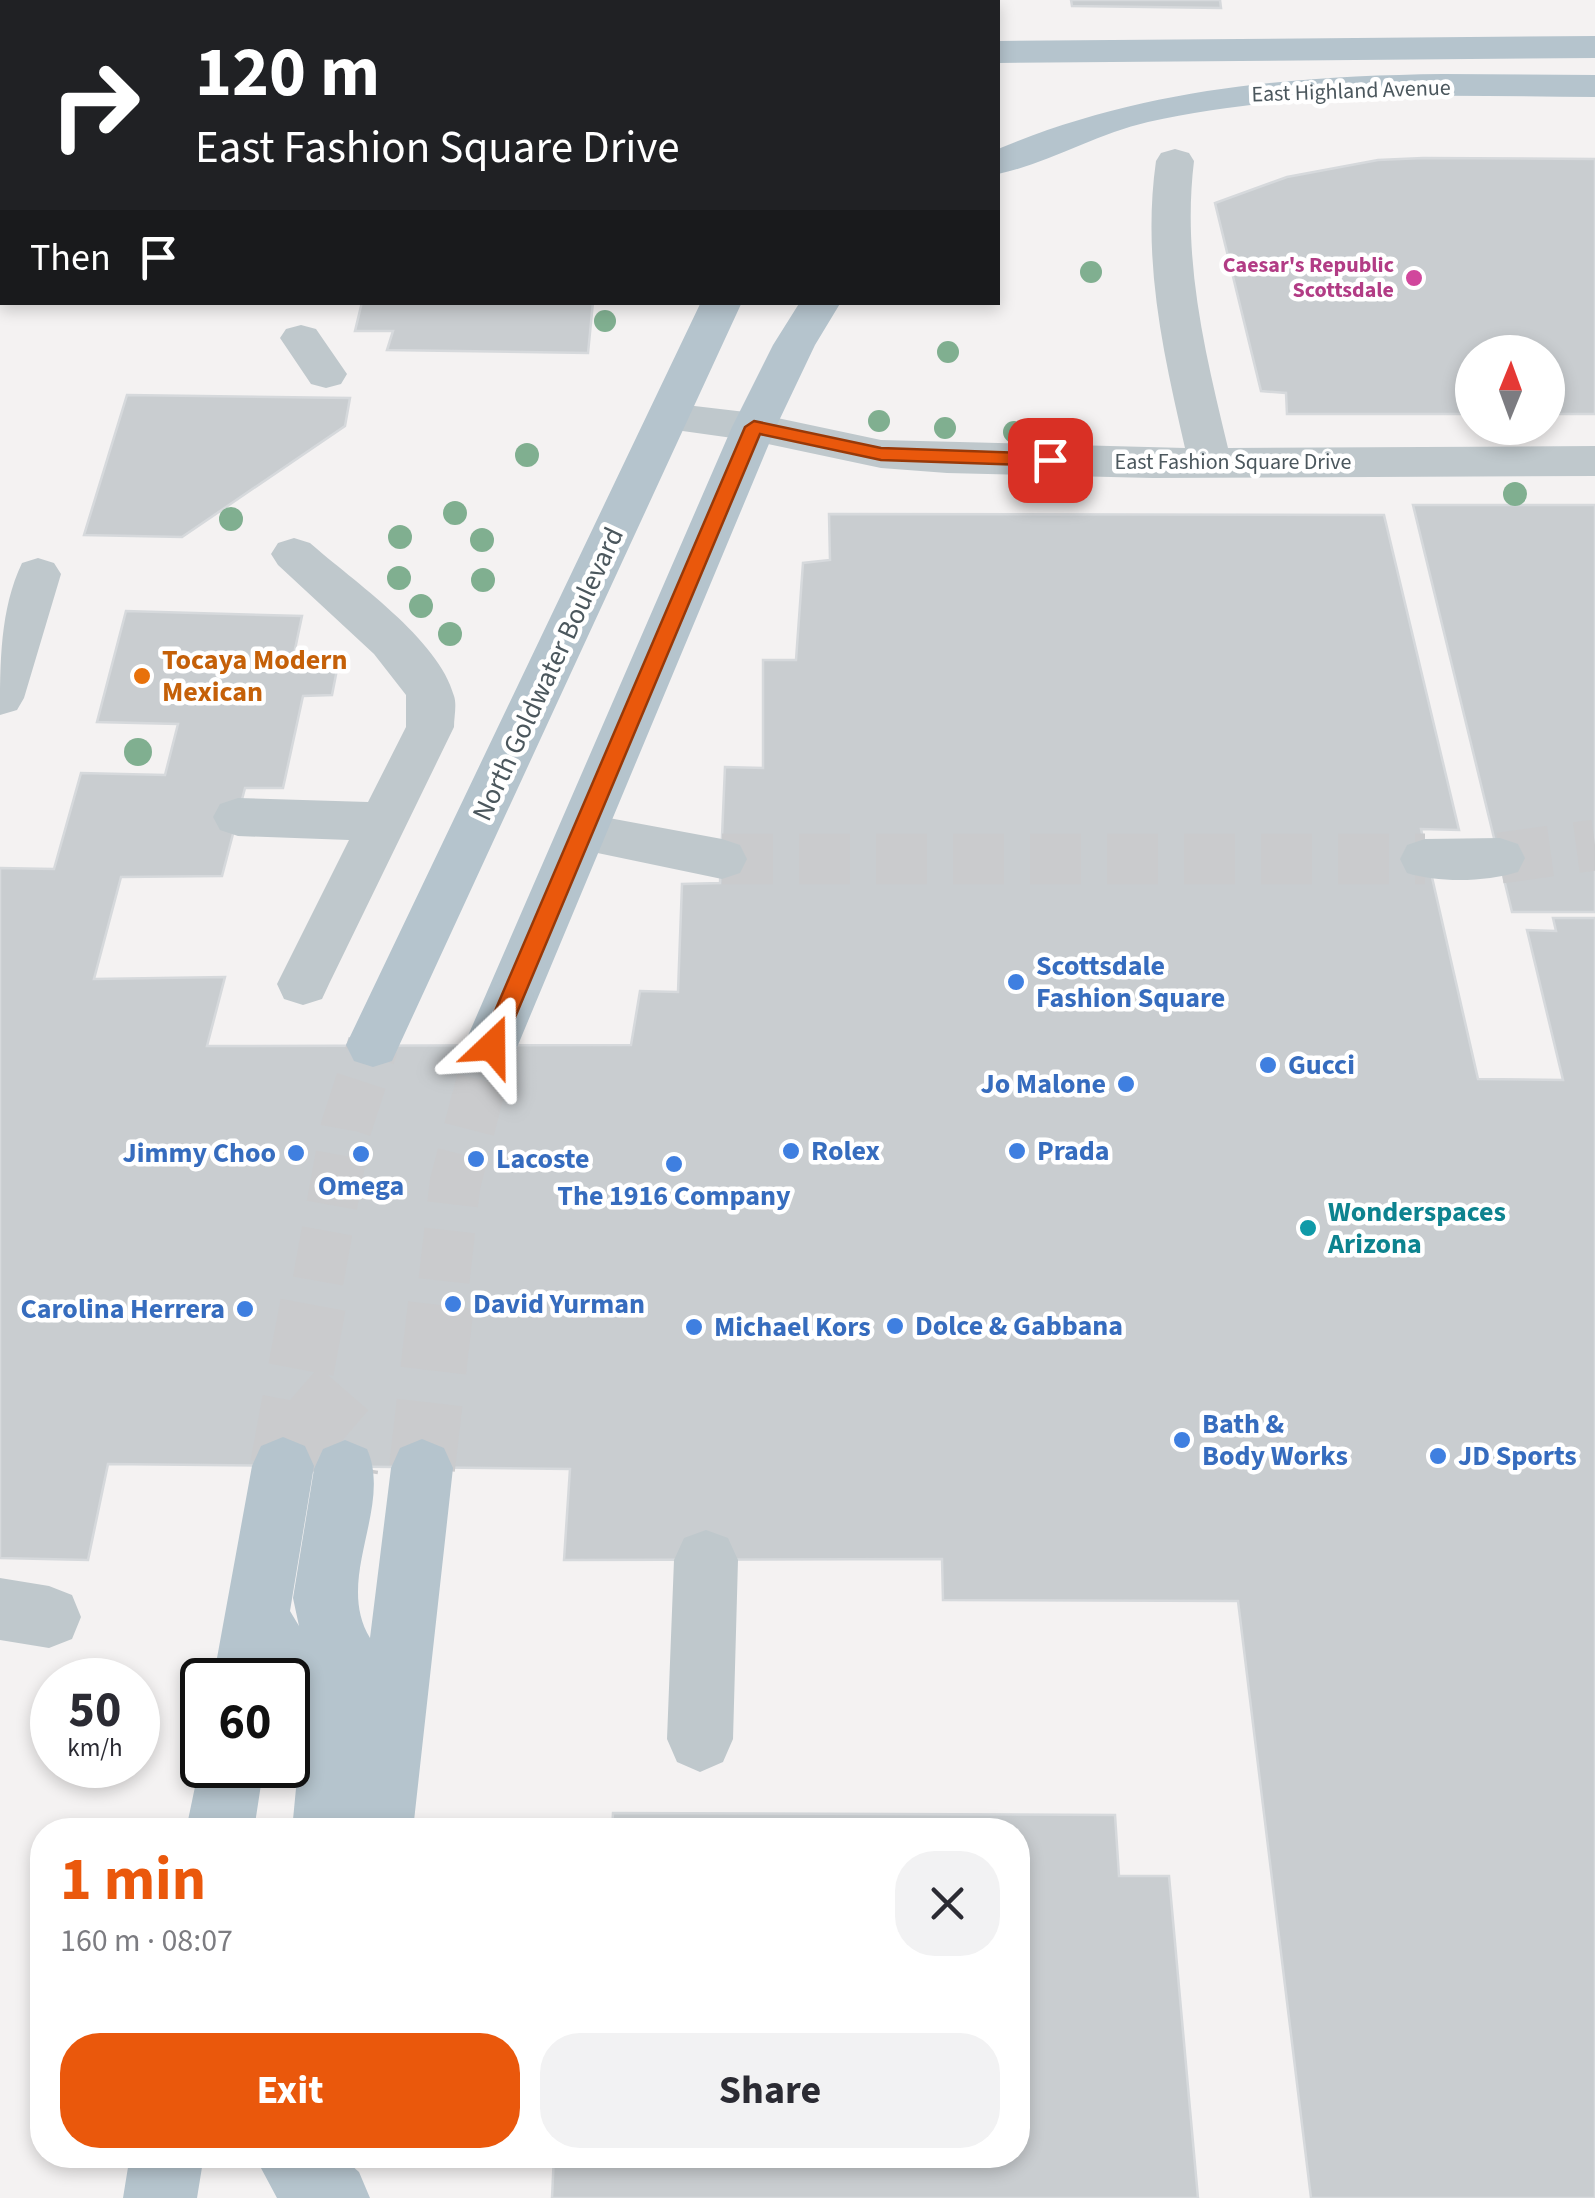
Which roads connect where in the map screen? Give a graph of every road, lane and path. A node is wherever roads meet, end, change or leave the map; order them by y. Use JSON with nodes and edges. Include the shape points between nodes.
{"nodes":[{"id":1,"x":1595,"y":48,"type":"edge"},
{"id":2,"x":1000,"y":52,"type":"edge"},
{"id":3,"x":1595,"y":86,"type":"edge"},
{"id":4,"x":1175,"y":161,"type":"dead end"},
{"id":5,"x":1000,"y":162,"type":"edge"},
{"id":6,"x":721,"y":305,"type":"edge"},
{"id":7,"x":820,"y":305,"type":"edge"},
{"id":8,"x":301,"y":338,"type":"dead end"},
{"id":9,"x":326,"y":374,"type":"dead end"},
{"id":10,"x":669,"y":417,"type":"junction"},
{"id":11,"x":754,"y":427,"type":"junction"},
{"id":12,"x":1210,"y":462,"type":"junction"},
{"id":13,"x":1595,"y":462,"type":"edge"},
{"id":14,"x":294,"y":554,"type":"dead end"},
{"id":15,"x":38,"y":574,"type":"dead end"},
{"id":16,"x":0,"y":698,"type":"edge"},
{"id":17,"x":238,"y":816,"type":"dead end"},
{"id":18,"x":383,"y":822,"type":"junction"},
{"id":19,"x":582,"y":832,"type":"junction"},
{"id":20,"x":1500,"y":858,"type":"tunnel mouth"},
{"id":21,"x":722,"y":859,"type":"tunnel mouth"},
{"id":22,"x":1425,"y":859,"type":"tunnel mouth"},
{"id":23,"x":303,"y":984,"type":"dead end"},
{"id":24,"x":373,"y":1044,"type":"tunnel mouth"},
{"id":25,"x":492,"y":1046,"type":"tunnel mouth"},
{"id":26,"x":283,"y":1466,"type":"tunnel mouth"},
{"id":27,"x":422,"y":1468,"type":"tunnel mouth"},
{"id":28,"x":345,"y":1470,"type":"tunnel mouth"},
{"id":29,"x":706,"y":1560,"type":"dead end"},
{"id":30,"x":258,"y":1616,"type":"junction"},
{"id":31,"x":250,"y":1658,"type":"edge"},
{"id":32,"x":390,"y":1734,"type":"junction"},
{"id":33,"x":700,"y":1739,"type":"dead end"},
{"id":34,"x":227,"y":1788,"type":"edge"},
{"id":35,"x":222,"y":1818,"type":"edge"},
{"id":36,"x":327,"y":1818,"type":"edge"},
{"id":37,"x":380,"y":1818,"type":"edge"},
{"id":38,"x":165,"y":2168,"type":"edge"},
{"id":39,"x":300,"y":2168,"type":"edge"},
{"id":40,"x":338,"y":2168,"type":"edge"},
{"id":41,"x":160,"y":2198,"type":"edge"},
{"id":42,"x":334,"y":2198,"type":"edge"}],
"edges":[{"from":1,"to":2,"type":"main road","name":"East Highland Avenue"},
{"from":3,"to":5,"type":"main road","name":"East Highland Avenue","via":[[1244,94],[1128,114]]},
{"from":4,"to":12,"type":"lane","via":[[1169,244]]},
{"from":6,"to":10,"type":"main road","name":"North Goldwater Boulevard"},
{"from":7,"to":11,"type":"main road"},
{"from":8,"to":9,"type":"lane"},
{"from":10,"to":11,"type":"lane","name":"East Fashion Square Drive"},
{"from":10,"to":24,"type":"main road","name":"North Goldwater Boulevard"},
{"from":11,"to":12,"type":"lane","name":"East Fashion Square Drive","via":[[881,454]]},
{"from":11,"to":19,"type":"main road"},
{"from":12,"to":13,"type":"lane","name":"East Fashion Square Drive"},
{"from":14,"to":18,"type":"lane","via":[[398,650],[430,697],[430,727]]},
{"from":15,"to":16,"type":"lane"},
{"from":17,"to":18,"type":"lane"},
{"from":18,"to":23,"type":"lane"},
{"from":19,"to":21,"type":"lane"},
{"from":19,"to":25,"type":"main road"},
{"from":20,"to":22,"type":"lane"},
{"from":26,"to":30,"type":"main road"},
{"from":27,"to":32,"type":"main road"},
{"from":28,"to":32,"type":"main road","via":[[325,1598],[335,1641]]},
{"from":29,"to":33,"type":"lane"},
{"from":30,"to":31,"type":"main road"},
{"from":30,"to":36,"type":"main road","via":[[317,1717],[332,1757]]},
{"from":32,"to":37,"type":"main road"},
{"from":34,"to":35,"type":"main road"},
{"from":38,"to":41,"type":"main road"},
{"from":39,"to":42,"type":"main road"},
{"from":40,"to":42,"type":"main road"}]}
